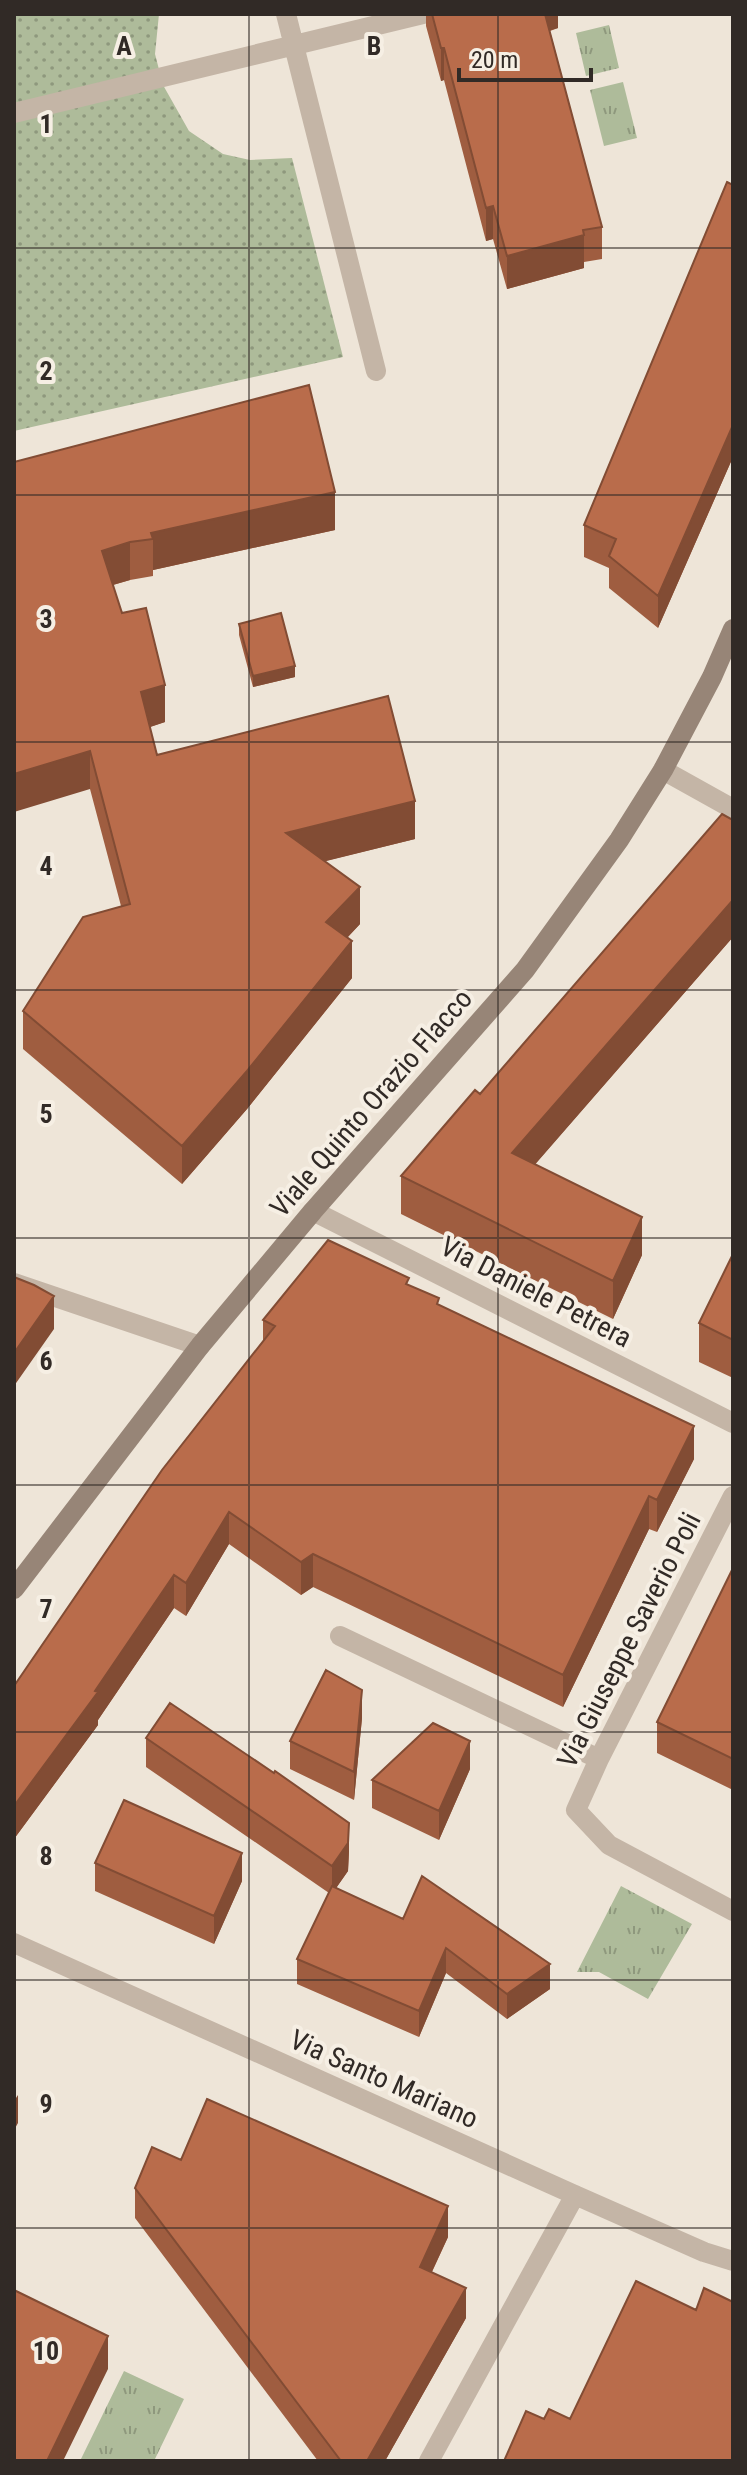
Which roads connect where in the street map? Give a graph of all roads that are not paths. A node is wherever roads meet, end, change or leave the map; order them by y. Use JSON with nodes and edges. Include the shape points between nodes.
{"nodes":[{"id":1,"x":286,"y":14,"type":"edge"},
{"id":2,"x":423,"y":14,"type":"edge"},
{"id":3,"x":294,"y":46,"type":"junction"},
{"id":4,"x":14,"y":113,"type":"edge"},
{"id":5,"x":376,"y":371,"type":"dead end"},
{"id":6,"x":733,"y":629,"type":"edge"},
{"id":7,"x":663,"y":770,"type":"junction"},
{"id":8,"x":733,"y":809,"type":"edge"},
{"id":9,"x":313,"y":1211,"type":"junction"},
{"id":10,"x":14,"y":1283,"type":"edge"},
{"id":11,"x":200,"y":1346,"type":"junction"},
{"id":12,"x":733,"y":1423,"type":"edge"},
{"id":13,"x":733,"y":1496,"type":"edge"},
{"id":14,"x":18,"y":1577,"type":"edge"},
{"id":15,"x":340,"y":1636,"type":"dead end"},
{"id":16,"x":599,"y":1759,"type":"junction"},
{"id":17,"x":733,"y":1911,"type":"edge"},
{"id":18,"x":14,"y":1943,"type":"edge"},
{"id":19,"x":575,"y":2195,"type":"junction"},
{"id":20,"x":733,"y":2261,"type":"edge"},
{"id":21,"x":429,"y":2461,"type":"edge"}],
"edges":[{"from":1,"to":3,"type":"street"},
{"from":2,"to":3,"type":"street"},
{"from":3,"to":4,"type":"street"},
{"from":3,"to":5,"type":"street"},
{"from":6,"to":7,"type":"street","name":"Viale Quinto Orazio Flacco"},
{"from":7,"to":8,"type":"street"},
{"from":7,"to":9,"type":"street","name":"Viale Quinto Orazio Flacco","via":[[525,970]]},
{"from":9,"to":11,"type":"street","name":"Viale Quinto Orazio Flacco"},
{"from":9,"to":12,"type":"street","name":"Via Daniele Petrera"},
{"from":10,"to":11,"type":"street"},
{"from":11,"to":14,"type":"street","name":"Viale Quinto Orazio Flacco"},
{"from":13,"to":16,"type":"street","name":"Via Giuseppe Saverio Poli"},
{"from":15,"to":16,"type":"street"},
{"from":16,"to":17,"type":"street","name":"Via Giuseppe Saverio Poli","via":[[576,1810],[609,1845]]},
{"from":18,"to":19,"type":"street","name":"Via Santo Mariano"},
{"from":19,"to":20,"type":"street","name":"Via Santo Mariano"},
{"from":19,"to":21,"type":"street"}]}
